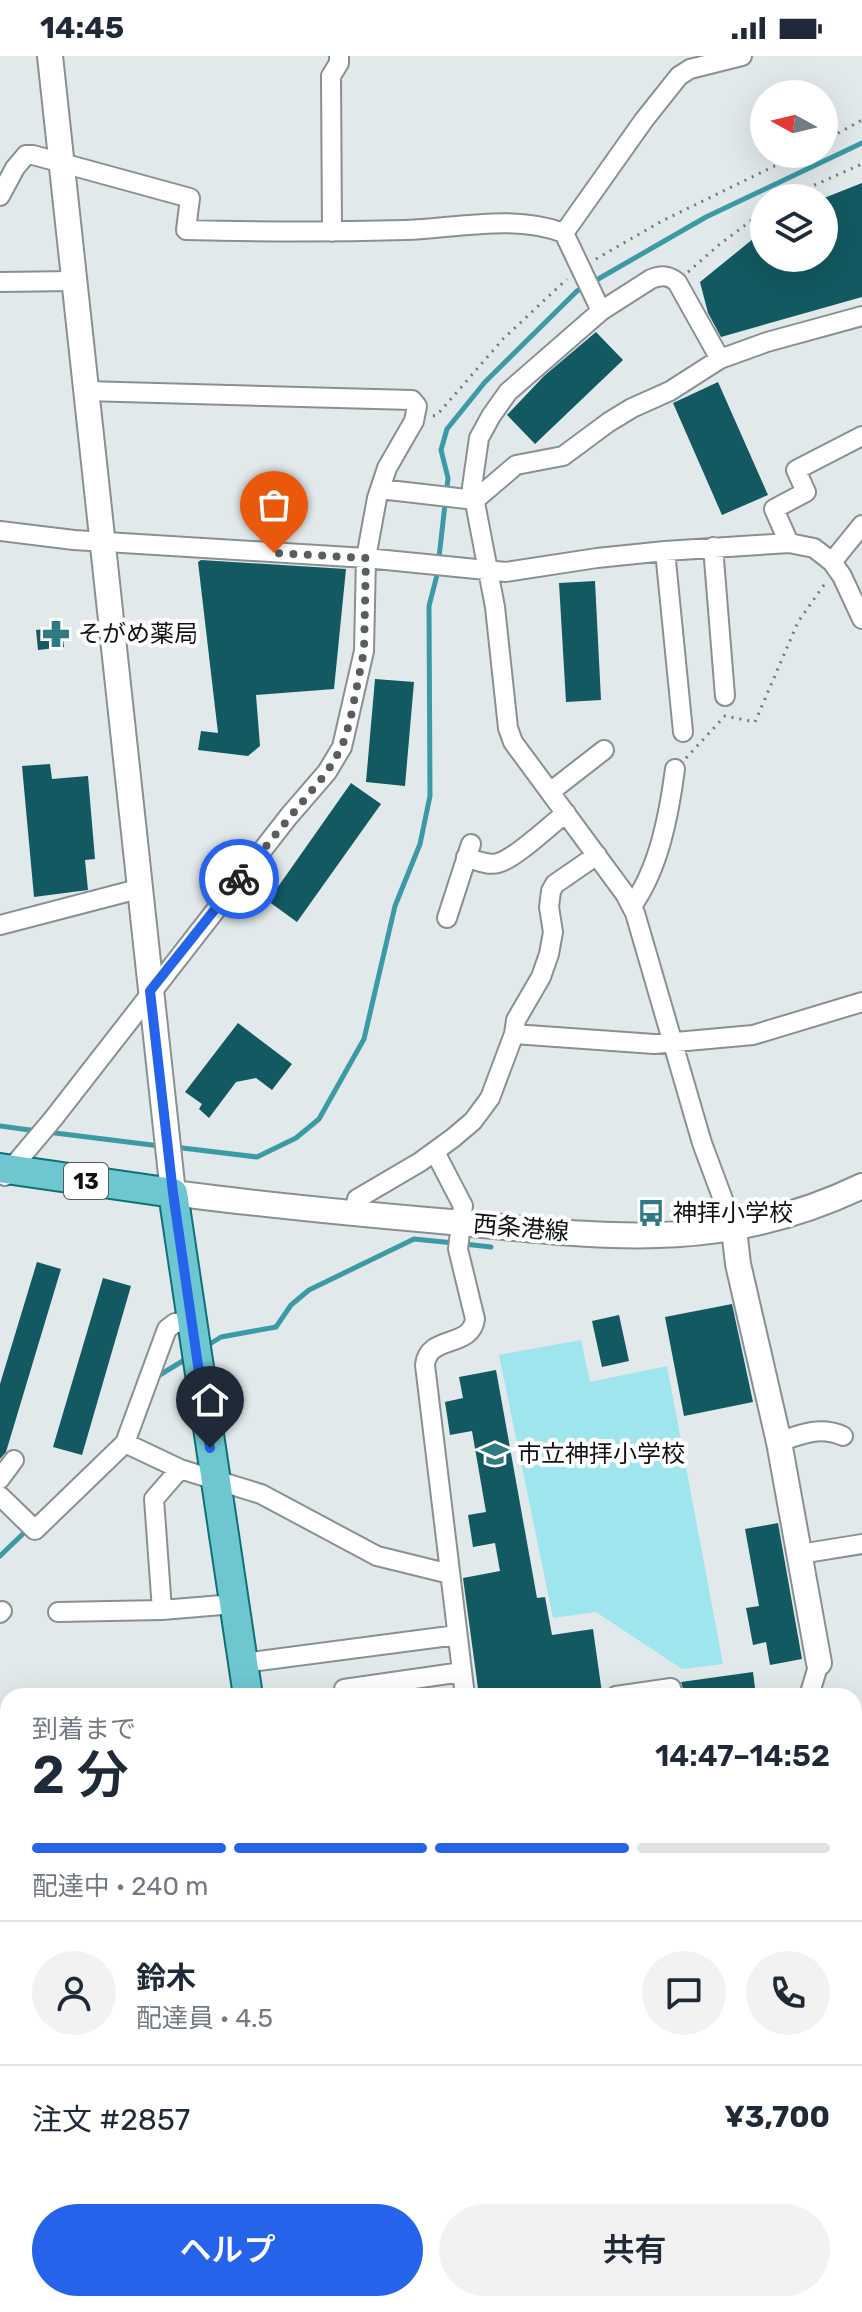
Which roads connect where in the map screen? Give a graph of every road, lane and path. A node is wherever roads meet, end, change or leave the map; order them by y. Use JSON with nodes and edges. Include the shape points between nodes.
{"nodes":[{"id":1,"x":50,"y":56,"type":"edge"},
{"id":2,"x":339,"y":56,"type":"edge"},
{"id":3,"x":742,"y":56,"type":"edge"},
{"id":4,"x":690,"y":63,"type":"edge"},
{"id":5,"x":862,"y":120,"type":"edge"},
{"id":6,"x":838,"y":133,"type":"edge"},
{"id":7,"x":61,"y":163,"type":"junction"},
{"id":8,"x":8,"y":164,"type":"edge"},
{"id":9,"x":862,"y":164,"type":"edge"},
{"id":10,"x":817,"y":184,"type":"edge"},
{"id":11,"x":0,"y":196,"type":"edge"},
{"id":12,"x":750,"y":222,"type":"edge"},
{"id":13,"x":332,"y":232,"type":"junction"},
{"id":14,"x":564,"y":233,"type":"junction"},
{"id":15,"x":74,"y":281,"type":"junction"},
{"id":16,"x":0,"y":282,"type":"edge"},
{"id":17,"x":677,"y":282,"type":"junction"},
{"id":18,"x":599,"y":306,"type":"junction"},
{"id":19,"x":862,"y":316,"type":"edge"},
{"id":20,"x":720,"y":359,"type":"junction"},
{"id":21,"x":85,"y":391,"type":"junction"},
{"id":22,"x":862,"y":436,"type":"edge"},
{"id":23,"x":380,"y":489,"type":"junction"},
{"id":24,"x":475,"y":500,"type":"junction"},
{"id":25,"x":862,"y":525,"type":"edge"},
{"id":26,"x":0,"y":531,"type":"edge"},
{"id":27,"x":101,"y":542,"type":"junction"},
{"id":28,"x":789,"y":543,"type":"junction"},
{"id":29,"x":713,"y":547,"type":"junction"},
{"id":30,"x":665,"y":551,"type":"junction"},
{"id":31,"x":366,"y":558,"type":"junction"},
{"id":32,"x":834,"y":564,"type":"junction"},
{"id":33,"x":488,"y":572,"type":"junction"},
{"id":34,"x":862,"y":619,"type":"edge"},
{"id":35,"x":725,"y":696,"type":"dead end"},
{"id":36,"x":683,"y":732,"type":"dead end"},
{"id":37,"x":604,"y":750,"type":"dead end"},
{"id":38,"x":675,"y":769,"type":"joint"},
{"id":39,"x":550,"y":792,"type":"junction"},
{"id":40,"x":566,"y":813,"type":"junction"},
{"id":41,"x":597,"y":855,"type":"junction"},
{"id":42,"x":138,"y":889,"type":"junction"},
{"id":43,"x":632,"y":906,"type":"junction"},
{"id":44,"x":447,"y":918,"type":"dead end"},
{"id":45,"x":0,"y":925,"type":"edge"},
{"id":46,"x":150,"y":991,"type":"junction"},
{"id":47,"x":862,"y":1002,"type":"edge"},
{"id":48,"x":514,"y":1034,"type":"junction"},
{"id":49,"x":673,"y":1042,"type":"junction"},
{"id":50,"x":435,"y":1152,"type":"junction"},
{"id":51,"x":3,"y":1173,"type":"edge"},
{"id":52,"x":862,"y":1186,"type":"edge"},
{"id":53,"x":173,"y":1193,"type":"junction"},
{"id":54,"x":354,"y":1213,"type":"junction"},
{"id":55,"x":461,"y":1223,"type":"junction"},
{"id":56,"x":734,"y":1229,"type":"junction"},
{"id":57,"x":190,"y":1322,"type":"junction"},
{"id":58,"x":843,"y":1436,"type":"dead end"},
{"id":59,"x":779,"y":1442,"type":"junction"},
{"id":60,"x":125,"y":1443,"type":"junction"},
{"id":61,"x":14,"y":1460,"type":"dead end"},
{"id":62,"x":180,"y":1469,"type":"junction"},
{"id":63,"x":0,"y":1479,"type":"edge"},
{"id":64,"x":214,"y":1479,"type":"junction"},
{"id":65,"x":0,"y":1496,"type":"edge"},
{"id":66,"x":862,"y":1544,"type":"edge"},
{"id":67,"x":800,"y":1554,"type":"junction"},
{"id":68,"x":450,"y":1574,"type":"junction"},
{"id":69,"x":234,"y":1604,"type":"junction"},
{"id":70,"x":162,"y":1610,"type":"junction"},
{"id":71,"x":58,"y":1612,"type":"dead end"},
{"id":72,"x":457,"y":1635,"type":"junction"},
{"id":73,"x":243,"y":1663,"type":"junction"},
{"id":74,"x":819,"y":1663,"type":"joint"},
{"id":75,"x":462,"y":1672,"type":"junction"},
{"id":76,"x":247,"y":1688,"type":"edge"},
{"id":77,"x":351,"y":1688,"type":"edge"},
{"id":78,"x":464,"y":1688,"type":"edge"},
{"id":79,"x":811,"y":1688,"type":"edge"}],
"edges":[{"from":1,"to":7,"type":"street"},
{"from":2,"to":13,"type":"street","via":[[331,76]]},
{"from":3,"to":4,"type":"street"},
{"from":4,"to":14,"type":"street"},
{"from":5,"to":6,"type":"path"},
{"from":7,"to":8,"type":"street","via":[[26,155]]},
{"from":7,"to":13,"type":"street","via":[[190,198],[186,230]]},
{"from":7,"to":15,"type":"street"},
{"from":8,"to":11,"type":"street"},
{"from":9,"to":10,"type":"path"},
{"from":12,"to":17,"type":"path"},
{"from":13,"to":14,"type":"street","via":[[491,224]]},
{"from":14,"to":18,"type":"street"},
{"from":15,"to":16,"type":"street"},
{"from":15,"to":21,"type":"street"},
{"from":17,"to":18,"type":"street","via":[[660,276]]},
{"from":17,"to":20,"type":"street"},
{"from":18,"to":24,"type":"street","via":[[508,392],[491,416],[474,462]]},
{"from":19,"to":20,"type":"street"},
{"from":20,"to":24,"type":"street","via":[[609,422],[563,456],[516,465]]},
{"from":21,"to":23,"type":"street","via":[[412,400],[417,406],[414,421]]},
{"from":21,"to":27,"type":"street"},
{"from":22,"to":28,"type":"street","via":[[796,470],[806,492],[774,509]]},
{"from":23,"to":24,"type":"street"},
{"from":23,"to":31,"type":"street"},
{"from":24,"to":33,"type":"street"},
{"from":25,"to":32,"type":"street"},
{"from":26,"to":27,"type":"street"},
{"from":27,"to":31,"type":"street"},
{"from":27,"to":42,"type":"street"},
{"from":28,"to":29,"type":"street"},
{"from":28,"to":32,"type":"street","via":[[814,548]]},
{"from":29,"to":30,"type":"street"},
{"from":29,"to":35,"type":"street"},
{"from":30,"to":33,"type":"street"},
{"from":30,"to":36,"type":"street"},
{"from":31,"to":33,"type":"street"},
{"from":31,"to":46,"type":"street","via":[[364,651],[342,747]]},
{"from":32,"to":34,"type":"street"},
{"from":32,"to":38,"type":"path","via":[[798,622],[755,722],[725,716]]},
{"from":33,"to":39,"type":"street","via":[[508,728]]},
{"from":37,"to":39,"type":"street"},
{"from":38,"to":43,"type":"street","via":[[670,807],[645,887]]},
{"from":39,"to":40,"type":"street"},
{"from":40,"to":41,"type":"street"},
{"from":40,"to":44,"type":"street","via":[[497,864],[487,864],[469,850]]},
{"from":41,"to":43,"type":"street"},
{"from":41,"to":48,"type":"street","via":[[551,891],[549,954]]},
{"from":42,"to":45,"type":"street"},
{"from":42,"to":46,"type":"street"},
{"from":43,"to":49,"type":"street"},
{"from":46,"to":51,"type":"street","via":[[53,1119]]},
{"from":46,"to":53,"type":"street"},
{"from":47,"to":49,"type":"street","via":[[753,1035]]},
{"from":48,"to":49,"type":"street"},
{"from":48,"to":50,"type":"street","via":[[490,1098],[473,1121]]},
{"from":49,"to":56,"type":"street"},
{"from":50,"to":54,"type":"street","via":[[357,1199]]},
{"from":50,"to":55,"type":"street","via":[[463,1206]]},
{"from":51,"to":53,"type":"main road","number":"13"},
{"from":52,"to":56,"type":"street","name":"西条港線","via":[[775,1220]]},
{"from":53,"to":54,"type":"street","name":"西条港線"},
{"from":53,"to":57,"type":"main road"},
{"from":54,"to":55,"type":"street","name":"西条港線"},
{"from":55,"to":56,"type":"street","name":"西条港線","via":[[632,1237]]},
{"from":55,"to":68,"type":"street","via":[[458,1249],[474,1329],[430,1350],[425,1365]]},
{"from":56,"to":59,"type":"street"},
{"from":57,"to":60,"type":"street","via":[[167,1329]]},
{"from":57,"to":64,"type":"main road"},
{"from":58,"to":59,"type":"street","via":[[815,1430]]},
{"from":59,"to":67,"type":"street"},
{"from":60,"to":62,"type":"street"},
{"from":60,"to":65,"type":"street","via":[[35,1530]]},
{"from":61,"to":63,"type":"street"},
{"from":62,"to":64,"type":"street"},
{"from":62,"to":70,"type":"street","via":[[154,1499]]},
{"from":64,"to":68,"type":"street","via":[[261,1494],[377,1556]]},
{"from":64,"to":69,"type":"main road"},
{"from":66,"to":67,"type":"street"},
{"from":67,"to":74,"type":"street"},
{"from":68,"to":72,"type":"street"},
{"from":69,"to":70,"type":"street"},
{"from":69,"to":73,"type":"main road"},
{"from":70,"to":71,"type":"street"},
{"from":72,"to":73,"type":"street"},
{"from":72,"to":75,"type":"street"},
{"from":73,"to":76,"type":"main road"},
{"from":74,"to":79,"type":"street"},
{"from":75,"to":77,"type":"street"},
{"from":75,"to":78,"type":"street"}]}
